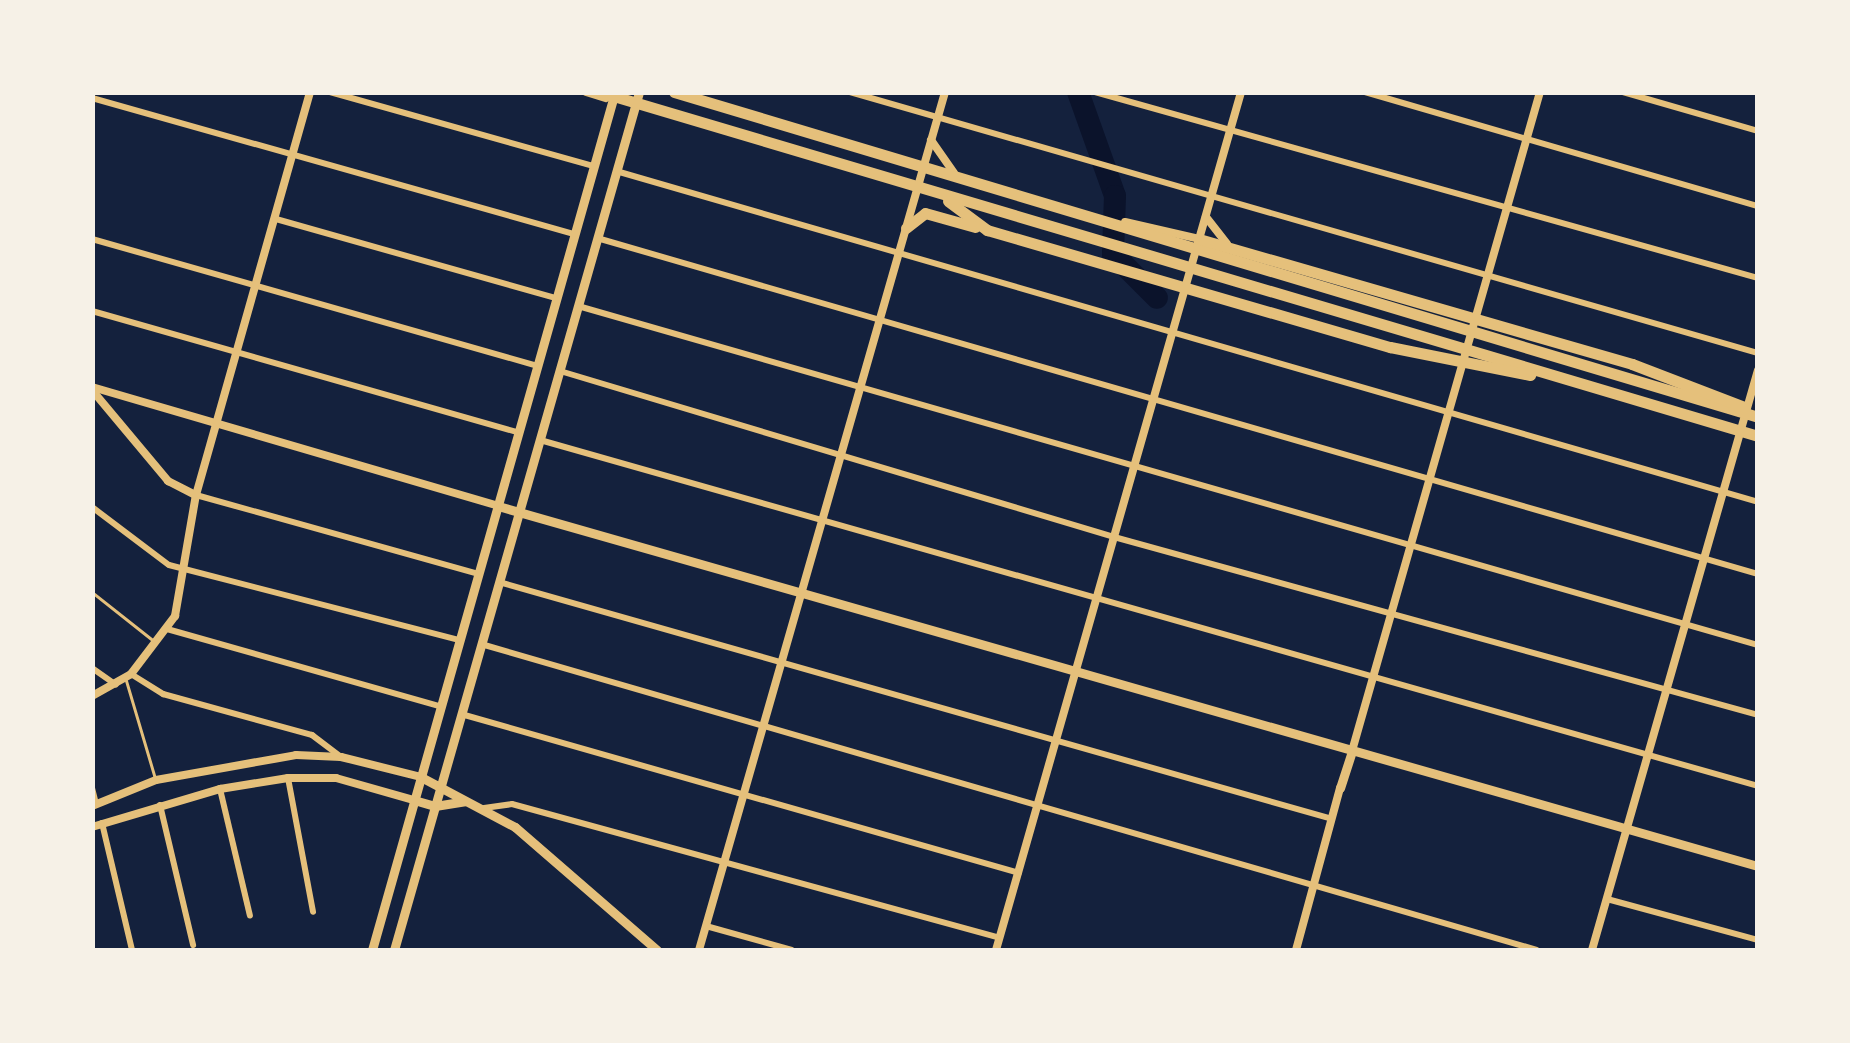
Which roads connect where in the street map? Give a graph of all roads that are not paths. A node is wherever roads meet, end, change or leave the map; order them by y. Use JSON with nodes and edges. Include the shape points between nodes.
{"nodes":[{"id":1,"x":310,"y":92,"type":"edge"},
{"id":2,"x":330,"y":92,"type":"edge"},
{"id":3,"x":586,"y":92,"type":"edge"},
{"id":4,"x":600,"y":92,"type":"edge"},
{"id":5,"x":639,"y":92,"type":"edge"},
{"id":6,"x":677,"y":92,"type":"edge"},
{"id":7,"x":850,"y":92,"type":"edge"},
{"id":8,"x":944,"y":92,"type":"edge"},
{"id":9,"x":1095,"y":92,"type":"edge"},
{"id":10,"x":1241,"y":92,"type":"edge"},
{"id":11,"x":1366,"y":92,"type":"edge"},
{"id":12,"x":1540,"y":92,"type":"edge"},
{"id":13,"x":1622,"y":92,"type":"edge"},
{"id":14,"x":614,"y":96,"type":"edge"},
{"id":15,"x":92,"y":98,"type":"edge"},
{"id":16,"x":634,"y":107,"type":"junction"},
{"id":17,"x":937,"y":118,"type":"junction"},
{"id":18,"x":1758,"y":131,"type":"edge"},
{"id":19,"x":1230,"y":132,"type":"junction"},
{"id":20,"x":931,"y":140,"type":"junction"},
{"id":21,"x":1526,"y":140,"type":"junction"},
{"id":22,"x":294,"y":156,"type":"junction"},
{"id":23,"x":593,"y":166,"type":"junction"},
{"id":24,"x":924,"y":166,"type":"junction"},
{"id":25,"x":616,"y":171,"type":"junction"},
{"id":26,"x":957,"y":176,"type":"junction"},
{"id":27,"x":918,"y":186,"type":"junction"},
{"id":28,"x":1212,"y":195,"type":"junction"},
{"id":29,"x":1758,"y":206,"type":"edge"},
{"id":30,"x":1507,"y":210,"type":"junction"},
{"id":31,"x":1206,"y":216,"type":"junction"},
{"id":32,"x":276,"y":219,"type":"junction"},
{"id":33,"x":906,"y":228,"type":"junction"},
{"id":34,"x":987,"y":230,"type":"junction"},
{"id":35,"x":574,"y":234,"type":"junction"},
{"id":36,"x":597,"y":238,"type":"junction"},
{"id":37,"x":92,"y":239,"type":"edge"},
{"id":38,"x":1200,"y":239,"type":"junction"},
{"id":39,"x":1234,"y":250,"type":"junction"},
{"id":40,"x":898,"y":256,"type":"junction"},
{"id":41,"x":1488,"y":276,"type":"junction"},
{"id":42,"x":1758,"y":278,"type":"edge"},
{"id":43,"x":258,"y":284,"type":"junction"},
{"id":44,"x":558,"y":298,"type":"junction"},
{"id":45,"x":578,"y":306,"type":"junction"},
{"id":46,"x":92,"y":311,"type":"edge"},
{"id":47,"x":879,"y":322,"type":"junction"},
{"id":48,"x":1172,"y":337,"type":"junction"},
{"id":49,"x":237,"y":351,"type":"junction"},
{"id":50,"x":1758,"y":353,"type":"edge"},
{"id":51,"x":538,"y":366,"type":"junction"},
{"id":52,"x":1758,"y":370,"type":"edge"},
{"id":53,"x":560,"y":371,"type":"junction"},
{"id":54,"x":1559,"y":378,"type":"junction"},
{"id":55,"x":92,"y":388,"type":"edge"},
{"id":56,"x":860,"y":388,"type":"junction"},
{"id":57,"x":1154,"y":398,"type":"junction"},
{"id":58,"x":1448,"y":415,"type":"junction"},
{"id":59,"x":1758,"y":415,"type":"edge"},
{"id":60,"x":217,"y":422,"type":"junction"},
{"id":61,"x":519,"y":434,"type":"junction"},
{"id":62,"x":1758,"y":436,"type":"edge"},
{"id":63,"x":540,"y":440,"type":"junction"},
{"id":64,"x":840,"y":456,"type":"junction"},
{"id":65,"x":1134,"y":467,"type":"junction"},
{"id":66,"x":1429,"y":481,"type":"junction"},
{"id":67,"x":1722,"y":492,"type":"junction"},
{"id":68,"x":196,"y":495,"type":"junction"},
{"id":69,"x":1758,"y":502,"type":"edge"},
{"id":70,"x":498,"y":506,"type":"junction"},
{"id":71,"x":92,"y":507,"type":"edge"},
{"id":72,"x":520,"y":512,"type":"junction"},
{"id":73,"x":822,"y":520,"type":"junction"},
{"id":74,"x":1114,"y":538,"type":"junction"},
{"id":75,"x":1411,"y":544,"type":"junction"},
{"id":76,"x":1703,"y":559,"type":"junction"},
{"id":77,"x":183,"y":566,"type":"junction"},
{"id":78,"x":478,"y":574,"type":"junction"},
{"id":79,"x":1758,"y":574,"type":"edge"},
{"id":80,"x":499,"y":582,"type":"junction"},
{"id":81,"x":92,"y":592,"type":"edge"},
{"id":82,"x":801,"y":593,"type":"junction"},
{"id":83,"x":1096,"y":600,"type":"junction"},
{"id":84,"x":1392,"y":614,"type":"junction"},
{"id":85,"x":1683,"y":625,"type":"junction"},
{"id":86,"x":168,"y":629,"type":"junction"},
{"id":87,"x":460,"y":640,"type":"junction"},
{"id":88,"x":158,"y":644,"type":"junction"},
{"id":89,"x":481,"y":644,"type":"junction"},
{"id":90,"x":1758,"y":645,"type":"edge"},
{"id":91,"x":781,"y":663,"type":"junction"},
{"id":92,"x":92,"y":668,"type":"edge"},
{"id":93,"x":1077,"y":671,"type":"junction"},
{"id":94,"x":128,"y":676,"type":"junction"},
{"id":95,"x":1374,"y":678,"type":"junction"},
{"id":96,"x":116,"y":686,"type":"junction"},
{"id":97,"x":1665,"y":688,"type":"junction"},
{"id":98,"x":92,"y":696,"type":"edge"},
{"id":99,"x":440,"y":706,"type":"junction"},
{"id":100,"x":461,"y":714,"type":"junction"},
{"id":101,"x":1758,"y":716,"type":"edge"},
{"id":102,"x":763,"y":726,"type":"junction"},
{"id":103,"x":1056,"y":742,"type":"junction"},
{"id":104,"x":1352,"y":751,"type":"junction"},
{"id":105,"x":1646,"y":754,"type":"junction"},
{"id":106,"x":341,"y":757,"type":"junction"},
{"id":107,"x":421,"y":777,"type":"junction"},
{"id":108,"x":288,"y":778,"type":"junction"},
{"id":109,"x":156,"y":780,"type":"junction"},
{"id":110,"x":441,"y":783,"type":"junction"},
{"id":111,"x":1758,"y":786,"type":"edge"},
{"id":112,"x":92,"y":788,"type":"edge"},
{"id":113,"x":1340,"y":788,"type":"joint"},
{"id":114,"x":220,"y":789,"type":"junction"},
{"id":115,"x":744,"y":793,"type":"junction"},
{"id":116,"x":414,"y":800,"type":"junction"},
{"id":117,"x":464,"y":801,"type":"junction"},
{"id":118,"x":94,"y":805,"type":"edge"},
{"id":119,"x":160,"y":805,"type":"junction"},
{"id":120,"x":435,"y":806,"type":"junction"},
{"id":121,"x":484,"y":808,"type":"junction"},
{"id":122,"x":1037,"y":808,"type":"junction"},
{"id":123,"x":1332,"y":819,"type":"junction"},
{"id":124,"x":102,"y":823,"type":"junction"},
{"id":125,"x":92,"y":827,"type":"edge"},
{"id":126,"x":1626,"y":828,"type":"junction"},
{"id":127,"x":725,"y":860,"type":"junction"},
{"id":128,"x":1758,"y":866,"type":"edge"},
{"id":129,"x":1018,"y":873,"type":"junction"},
{"id":130,"x":1313,"y":888,"type":"junction"},
{"id":131,"x":1607,"y":899,"type":"junction"},
{"id":132,"x":313,"y":912,"type":"dead end"},
{"id":133,"x":250,"y":916,"type":"dead end"},
{"id":134,"x":706,"y":926,"type":"junction"},
{"id":135,"x":1000,"y":938,"type":"junction"},
{"id":136,"x":1758,"y":940,"type":"edge"},
{"id":137,"x":193,"y":945,"type":"dead end"},
{"id":138,"x":132,"y":950,"type":"edge"},
{"id":139,"x":372,"y":950,"type":"edge"},
{"id":140,"x":394,"y":950,"type":"edge"},
{"id":141,"x":658,"y":950,"type":"edge"},
{"id":142,"x":699,"y":950,"type":"edge"},
{"id":143,"x":792,"y":950,"type":"edge"},
{"id":144,"x":996,"y":950,"type":"edge"},
{"id":145,"x":1296,"y":950,"type":"edge"},
{"id":146,"x":1536,"y":950,"type":"edge"},
{"id":147,"x":1592,"y":950,"type":"edge"}],
"edges":[{"from":1,"to":22,"type":"street"},
{"from":2,"to":23,"type":"street"},
{"from":3,"to":14,"type":"street"},
{"from":4,"to":54,"type":"highway"},
{"from":5,"to":16,"type":"main road"},
{"from":6,"to":24,"type":"street"},
{"from":6,"to":59,"type":"highway"},
{"from":7,"to":17,"type":"street"},
{"from":8,"to":17,"type":"street"},
{"from":9,"to":19,"type":"street"},
{"from":10,"to":19,"type":"street"},
{"from":11,"to":21,"type":"street"},
{"from":12,"to":21,"type":"street"},
{"from":13,"to":18,"type":"street"},
{"from":14,"to":16,"type":"street"},
{"from":14,"to":23,"type":"main road"},
{"from":15,"to":22,"type":"street"},
{"from":16,"to":25,"type":"main road"},
{"from":16,"to":27,"type":"street"},
{"from":17,"to":20,"type":"street"},
{"from":17,"to":28,"type":"street"},
{"from":19,"to":28,"type":"street"},
{"from":19,"to":30,"type":"street"},
{"from":20,"to":24,"type":"street"},
{"from":20,"to":26,"type":"street"},
{"from":21,"to":29,"type":"street"},
{"from":21,"to":30,"type":"street"},
{"from":22,"to":32,"type":"street"},
{"from":22,"to":35,"type":"street"},
{"from":23,"to":35,"type":"main road"},
{"from":24,"to":26,"type":"street"},
{"from":24,"to":27,"type":"street"},
{"from":25,"to":36,"type":"main road"},
{"from":25,"to":40,"type":"street"},
{"from":26,"to":38,"type":"street"},
{"from":27,"to":33,"type":"street"},
{"from":27,"to":34,"type":"highway"},
{"from":28,"to":31,"type":"street"},
{"from":28,"to":41,"type":"street"},
{"from":30,"to":41,"type":"street"},
{"from":30,"to":42,"type":"street"},
{"from":31,"to":38,"type":"street"},
{"from":31,"to":39,"type":"street"},
{"from":32,"to":43,"type":"street"},
{"from":32,"to":44,"type":"street"},
{"from":33,"to":34,"type":"highway","via":[[925,213]]},
{"from":33,"to":40,"type":"street"},
{"from":34,"to":54,"type":"highway","via":[[1483,371]]},
{"from":35,"to":44,"type":"main road"},
{"from":36,"to":45,"type":"main road"},
{"from":36,"to":47,"type":"street"},
{"from":37,"to":43,"type":"street"},
{"from":38,"to":39,"type":"highway"},
{"from":38,"to":48,"type":"street"},
{"from":39,"to":59,"type":"highway","via":[[1632,364]]},
{"from":40,"to":47,"type":"street"},
{"from":40,"to":48,"type":"street"},
{"from":41,"to":50,"type":"street"},
{"from":41,"to":58,"type":"street"},
{"from":43,"to":49,"type":"street"},
{"from":43,"to":51,"type":"street"},
{"from":44,"to":51,"type":"main road"},
{"from":45,"to":53,"type":"main road"},
{"from":45,"to":56,"type":"street"},
{"from":46,"to":49,"type":"street"},
{"from":47,"to":56,"type":"street"},
{"from":47,"to":57,"type":"street"},
{"from":48,"to":57,"type":"street"},
{"from":48,"to":58,"type":"street"},
{"from":49,"to":60,"type":"street"},
{"from":49,"to":61,"type":"street"},
{"from":51,"to":61,"type":"main road"},
{"from":52,"to":67,"type":"street"},
{"from":53,"to":63,"type":"main road"},
{"from":53,"to":64,"type":"street"},
{"from":54,"to":62,"type":"highway"},
{"from":55,"to":60,"type":"street"},
{"from":55,"to":68,"type":"street","via":[[168,482]]},
{"from":56,"to":64,"type":"street"},
{"from":56,"to":65,"type":"street"},
{"from":57,"to":65,"type":"street"},
{"from":57,"to":66,"type":"street"},
{"from":58,"to":66,"type":"street"},
{"from":58,"to":67,"type":"street"},
{"from":60,"to":68,"type":"street"},
{"from":60,"to":70,"type":"street"},
{"from":61,"to":70,"type":"main road"},
{"from":63,"to":72,"type":"main road"},
{"from":63,"to":73,"type":"street"},
{"from":64,"to":73,"type":"street"},
{"from":64,"to":74,"type":"street"},
{"from":65,"to":74,"type":"street"},
{"from":65,"to":75,"type":"street"},
{"from":66,"to":75,"type":"street"},
{"from":66,"to":76,"type":"street"},
{"from":67,"to":69,"type":"street"},
{"from":67,"to":76,"type":"street"},
{"from":68,"to":77,"type":"street"},
{"from":68,"to":78,"type":"street"},
{"from":70,"to":72,"type":"main road"},
{"from":70,"to":78,"type":"main road"},
{"from":71,"to":77,"type":"street","via":[[160,560]]},
{"from":72,"to":80,"type":"main road"},
{"from":72,"to":82,"type":"main road"},
{"from":73,"to":82,"type":"street"},
{"from":73,"to":83,"type":"street"},
{"from":74,"to":83,"type":"street"},
{"from":74,"to":84,"type":"street"},
{"from":75,"to":84,"type":"street"},
{"from":75,"to":85,"type":"street"},
{"from":76,"to":79,"type":"street"},
{"from":76,"to":85,"type":"street"},
{"from":77,"to":86,"type":"street"},
{"from":77,"to":87,"type":"street"},
{"from":78,"to":87,"type":"main road"},
{"from":80,"to":89,"type":"main road"},
{"from":80,"to":91,"type":"street"},
{"from":81,"to":88,"type":"lane"},
{"from":82,"to":91,"type":"street"},
{"from":82,"to":93,"type":"main road"},
{"from":83,"to":93,"type":"street"},
{"from":83,"to":95,"type":"street"},
{"from":84,"to":95,"type":"street"},
{"from":84,"to":97,"type":"street"},
{"from":85,"to":90,"type":"street"},
{"from":85,"to":97,"type":"street"},
{"from":86,"to":88,"type":"street"},
{"from":86,"to":99,"type":"street"},
{"from":87,"to":99,"type":"main road"},
{"from":88,"to":94,"type":"street"},
{"from":89,"to":100,"type":"main road"},
{"from":89,"to":102,"type":"street"},
{"from":91,"to":102,"type":"street"},
{"from":91,"to":103,"type":"street"},
{"from":92,"to":96,"type":"street"},
{"from":93,"to":103,"type":"street"},
{"from":93,"to":104,"type":"main road"},
{"from":94,"to":96,"type":"street"},
{"from":94,"to":106,"type":"street","via":[[163,694],[312,735]]},
{"from":94,"to":109,"type":"lane"},
{"from":95,"to":104,"type":"street"},
{"from":95,"to":105,"type":"street"},
{"from":96,"to":98,"type":"street"},
{"from":97,"to":101,"type":"street"},
{"from":97,"to":105,"type":"street"},
{"from":99,"to":107,"type":"main road"},
{"from":100,"to":110,"type":"main road"},
{"from":100,"to":115,"type":"street"},
{"from":102,"to":115,"type":"street"},
{"from":102,"to":122,"type":"street"},
{"from":103,"to":122,"type":"street"},
{"from":103,"to":123,"type":"street"},
{"from":104,"to":113,"type":"main road"},
{"from":104,"to":126,"type":"main road"},
{"from":105,"to":111,"type":"street"},
{"from":105,"to":126,"type":"street"},
{"from":106,"to":107,"type":"street"},
{"from":106,"to":109,"type":"street","via":[[296,755]]},
{"from":107,"to":110,"type":"main road"},
{"from":107,"to":116,"type":"main road"},
{"from":108,"to":114,"type":"street"},
{"from":108,"to":116,"type":"street","via":[[336,778]]},
{"from":108,"to":132,"type":"street"},
{"from":109,"to":118,"type":"street"},
{"from":110,"to":117,"type":"main road"},
{"from":110,"to":120,"type":"main road"},
{"from":112,"to":118,"type":"street"},
{"from":113,"to":123,"type":"street"},
{"from":114,"to":119,"type":"street"},
{"from":114,"to":133,"type":"street"},
{"from":115,"to":127,"type":"street"},
{"from":115,"to":129,"type":"street"},
{"from":116,"to":120,"type":"main road"},
{"from":116,"to":139,"type":"main road"},
{"from":117,"to":120,"type":"main road"},
{"from":117,"to":121,"type":"main road"},
{"from":119,"to":124,"type":"street"},
{"from":119,"to":137,"type":"street"},
{"from":120,"to":140,"type":"main road"},
{"from":121,"to":127,"type":"street","via":[[512,804]]},
{"from":121,"to":141,"type":"main road"},
{"from":122,"to":129,"type":"street"},
{"from":122,"to":130,"type":"street"},
{"from":123,"to":130,"type":"street"},
{"from":124,"to":125,"type":"street"},
{"from":124,"to":138,"type":"street"},
{"from":126,"to":128,"type":"main road"},
{"from":126,"to":131,"type":"street"},
{"from":127,"to":134,"type":"street"},
{"from":127,"to":135,"type":"street"},
{"from":129,"to":135,"type":"street"},
{"from":130,"to":145,"type":"street"},
{"from":130,"to":146,"type":"street"},
{"from":131,"to":136,"type":"street"},
{"from":131,"to":147,"type":"street"},
{"from":134,"to":142,"type":"street"},
{"from":134,"to":143,"type":"street"},
{"from":135,"to":144,"type":"street"}]}
